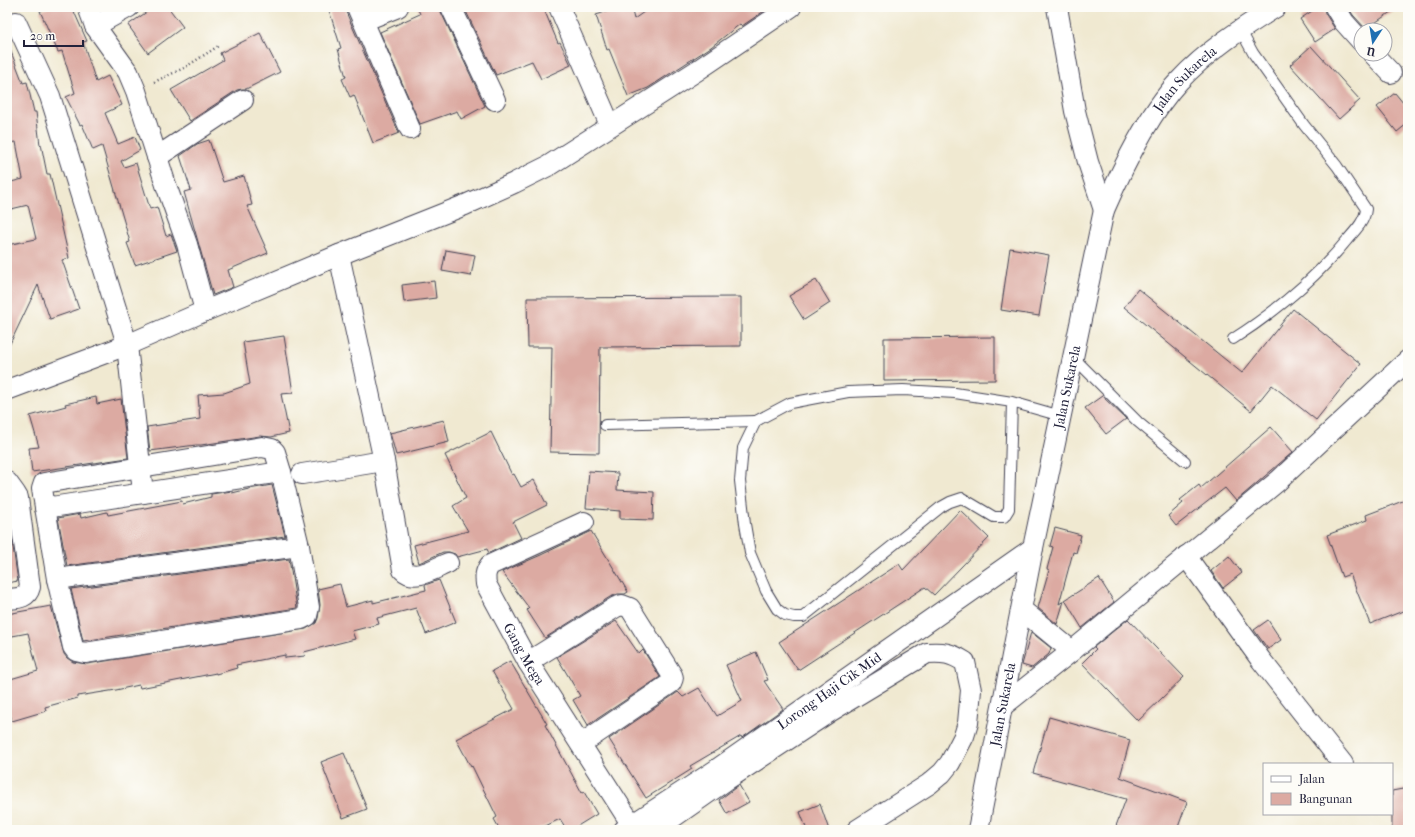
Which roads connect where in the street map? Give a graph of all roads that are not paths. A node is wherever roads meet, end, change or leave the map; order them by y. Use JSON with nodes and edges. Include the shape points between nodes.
{"nodes":[{"id":1,"x":88,"y":7,"type":"edge"},
{"id":2,"x":129,"y":7,"type":"edge"},
{"id":3,"x":398,"y":7,"type":"edge"},
{"id":4,"x":451,"y":7,"type":"edge"},
{"id":5,"x":559,"y":7,"type":"edge"},
{"id":6,"x":791,"y":7,"type":"edge"},
{"id":7,"x":1057,"y":7,"type":"edge"},
{"id":8,"x":1276,"y":7,"type":"edge"},
{"id":9,"x":1335,"y":7,"type":"edge"},
{"id":10,"x":360,"y":14,"type":"edge"},
{"id":11,"x":16,"y":22,"type":"dead end"},
{"id":12,"x":95,"y":26,"type":"junction"},
{"id":13,"x":1240,"y":29,"type":"junction"},
{"id":14,"x":1353,"y":32,"type":"edge"},
{"id":15,"x":1381,"y":62,"type":"edge"},
{"id":16,"x":1391,"y":73,"type":"dead end"},
{"id":17,"x":243,"y":100,"type":"dead end"},
{"id":18,"x":495,"y":100,"type":"dead end"},
{"id":19,"x":610,"y":125,"type":"junction"},
{"id":20,"x":410,"y":130,"type":"dead end"},
{"id":21,"x":157,"y":157,"type":"junction"},
{"id":22,"x":1104,"y":210,"type":"junction"},
{"id":23,"x":339,"y":255,"type":"junction"},
{"id":24,"x":205,"y":311,"type":"junction"},
{"id":25,"x":1233,"y":339,"type":"dead end"},
{"id":26,"x":127,"y":345,"type":"junction"},
{"id":27,"x":1074,"y":358,"type":"junction"},
{"id":28,"x":1408,"y":360,"type":"edge"},
{"id":29,"x":7,"y":390,"type":"edge"},
{"id":30,"x":1012,"y":402,"type":"junction"},
{"id":31,"x":1061,"y":416,"type":"junction"},
{"id":32,"x":756,"y":421,"type":"junction"},
{"id":33,"x":606,"y":425,"type":"dead end"},
{"id":34,"x":384,"y":461,"type":"junction"},
{"id":35,"x":1185,"y":461,"type":"dead end"},
{"id":36,"x":139,"y":467,"type":"junction"},
{"id":37,"x":281,"y":472,"type":"junction"},
{"id":38,"x":302,"y":474,"type":"dead end"},
{"id":39,"x":7,"y":482,"type":"edge"},
{"id":40,"x":143,"y":493,"type":"junction"},
{"id":41,"x":44,"y":508,"type":"junction"},
{"id":42,"x":584,"y":522,"type":"dead end"},
{"id":43,"x":299,"y":546,"type":"junction"},
{"id":44,"x":1033,"y":548,"type":"junction"},
{"id":45,"x":1186,"y":556,"type":"junction"},
{"id":46,"x":448,"y":563,"type":"dead end"},
{"id":47,"x":57,"y":579,"type":"junction"},
{"id":48,"x":7,"y":599,"type":"edge"},
{"id":49,"x":1022,"y":610,"type":"junction"},
{"id":50,"x":1072,"y":651,"type":"junction"},
{"id":51,"x":528,"y":662,"type":"junction"},
{"id":52,"x":1004,"y":705,"type":"junction"},
{"id":53,"x":964,"y":736,"type":"junction"},
{"id":54,"x":996,"y":742,"type":"junction"},
{"id":55,"x":580,"y":744,"type":"junction"},
{"id":56,"x":1342,"y":763,"type":"edge"},
{"id":57,"x":628,"y":827,"type":"edge"},
{"id":58,"x":655,"y":830,"type":"edge"},
{"id":59,"x":857,"y":830,"type":"edge"},
{"id":60,"x":978,"y":830,"type":"edge"}],
"edges":[{"from":1,"to":12,"type":"street"},
{"from":2,"to":12,"type":"street"},
{"from":3,"to":10,"type":"street"},
{"from":4,"to":18,"type":"street"},
{"from":5,"to":19,"type":"street"},
{"from":6,"to":19,"type":"street"},
{"from":7,"to":22,"type":"street","via":[[1075,111]]},
{"from":8,"to":13,"type":"street","name":"Jalan Sukarela"},
{"from":9,"to":14,"type":"street"},
{"from":10,"to":20,"type":"street"},
{"from":11,"to":26,"type":"street","via":[[50,96]]},
{"from":12,"to":21,"type":"street","via":[[128,72]]},
{"from":13,"to":22,"type":"street","name":"Jalan Sukarela","via":[[1197,63],[1160,104],[1118,178]]},
{"from":13,"to":25,"type":"lane","via":[[1253,53],[1366,209],[1363,219],[1331,260],[1255,325]]},
{"from":15,"to":16,"type":"street"},
{"from":17,"to":21,"type":"street"},
{"from":19,"to":23,"type":"street","via":[[548,166],[514,183]]},
{"from":21,"to":24,"type":"street","via":[[188,244]]},
{"from":22,"to":27,"type":"street","name":"Jalan Sukarela"},
{"from":23,"to":24,"type":"street"},
{"from":23,"to":34,"type":"street"},
{"from":24,"to":26,"type":"street"},
{"from":26,"to":29,"type":"street"},
{"from":26,"to":36,"type":"street"},
{"from":27,"to":31,"type":"street","name":"Jalan Sukarela"},
{"from":27,"to":35,"type":"lane","via":[[1138,422]]},
{"from":28,"to":45,"type":"street","via":[[1278,480]]},
{"from":30,"to":31,"type":"lane"},
{"from":30,"to":32,"type":"lane","via":[[955,393],[903,390],[848,392],[790,403]]},
{"from":30,"to":32,"type":"lane","via":[[1009,509],[1004,516],[994,517],[962,498],[950,502],[803,617],[785,615],[777,610],[750,553],[740,481],[743,448]]},
{"from":31,"to":44,"type":"street","name":"Jalan Sukarela"},
{"from":32,"to":33,"type":"lane"},
{"from":34,"to":38,"type":"street"},
{"from":34,"to":46,"type":"street","via":[[403,570],[410,575],[416,575]]},
{"from":36,"to":37,"type":"street","via":[[266,447],[275,452]]},
{"from":36,"to":40,"type":"street"},
{"from":36,"to":41,"type":"street","via":[[44,483]]},
{"from":37,"to":40,"type":"street"},
{"from":37,"to":43,"type":"street"},
{"from":39,"to":48,"type":"street","via":[[18,498],[30,587],[22,598]]},
{"from":40,"to":41,"type":"street"},
{"from":41,"to":47,"type":"street"},
{"from":42,"to":51,"type":"street","name":"Gang Mega","via":[[496,562],[486,573],[486,584]]},
{"from":43,"to":47,"type":"street"},
{"from":43,"to":47,"type":"street","via":[[309,607],[307,616],[85,653],[76,651],[73,647]]},
{"from":44,"to":49,"type":"street","name":"Jalan Sukarela"},
{"from":44,"to":57,"type":"street","name":"Lorong Haji Cik Mid","via":[[713,772]]},
{"from":45,"to":50,"type":"street"},
{"from":45,"to":56,"type":"street","via":[[1261,660]]},
{"from":49,"to":50,"type":"street"},
{"from":49,"to":52,"type":"street","name":"Jalan Sukarela"},
{"from":50,"to":52,"type":"street"},
{"from":51,"to":55,"type":"street","name":"Gang Mega"},
{"from":51,"to":55,"type":"street","via":[[616,607],[622,605],[630,608],[673,678],[671,683]]},
{"from":52,"to":54,"type":"street","name":"Jalan Sukarela"},
{"from":53,"to":54,"type":"street"},
{"from":53,"to":58,"type":"street","via":[[971,690],[965,662],[952,654],[927,653],[831,711]]},
{"from":53,"to":59,"type":"street","via":[[942,773]]},
{"from":54,"to":60,"type":"street","name":"Jalan Sukarela"},
{"from":55,"to":57,"type":"street","name":"Gang Mega"}]}
